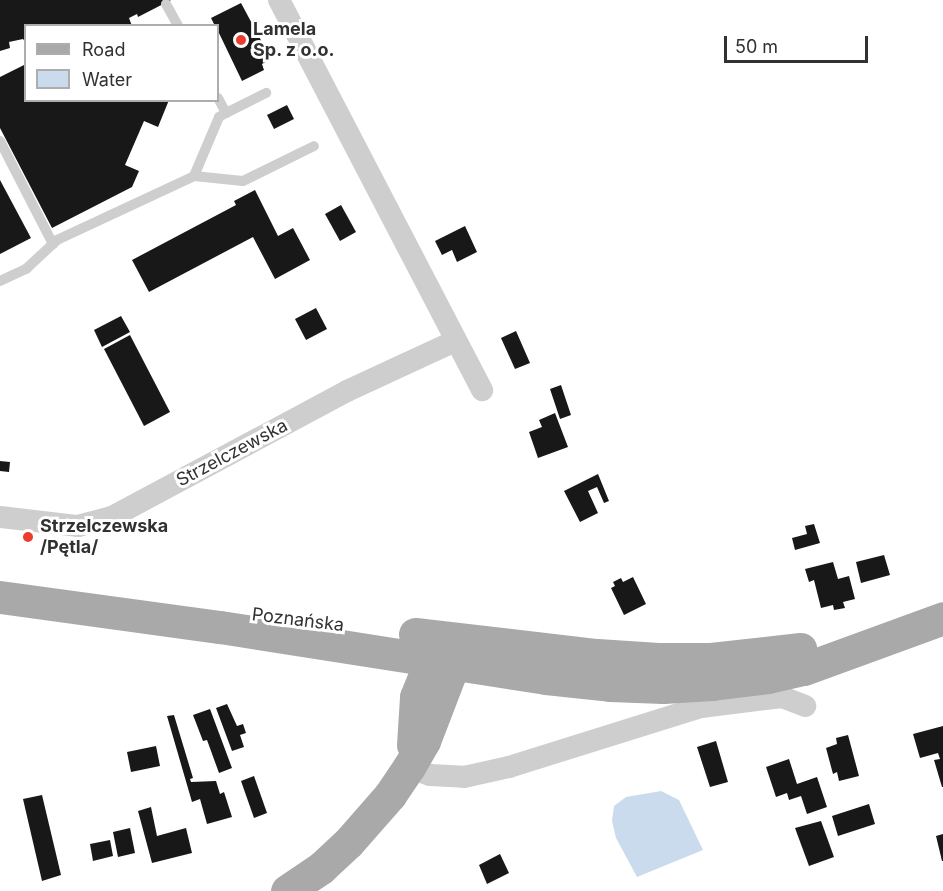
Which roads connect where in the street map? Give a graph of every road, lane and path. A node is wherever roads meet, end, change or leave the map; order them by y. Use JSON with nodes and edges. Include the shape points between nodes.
{"nodes":[{"id":1,"x":279,"y":0,"type":"edge"},
{"id":2,"x":166,"y":4,"type":"dead end"},
{"id":3,"x":177,"y":24,"type":"edge"},
{"id":4,"x":266,"y":93,"type":"dead end"},
{"id":5,"x":219,"y":100,"type":"edge"},
{"id":6,"x":226,"y":113,"type":"junction"},
{"id":7,"x":0,"y":141,"type":"edge"},
{"id":8,"x":314,"y":146,"type":"dead end"},
{"id":9,"x":194,"y":176,"type":"junction"},
{"id":10,"x":53,"y":244,"type":"junction"},
{"id":11,"x":0,"y":281,"type":"edge"},
{"id":12,"x":455,"y":341,"type":"junction"},
{"id":13,"x":482,"y":390,"type":"dead end"},
{"id":14,"x":0,"y":517,"type":"edge"},
{"id":15,"x":0,"y":579,"type":"edge"},
{"id":16,"x":0,"y":597,"type":"edge"},
{"id":17,"x":943,"y":618,"type":"edge"},
{"id":18,"x":883,"y":638,"type":"junction"},
{"id":19,"x":431,"y":666,"type":"junction"},
{"id":20,"x":805,"y":706,"type":"dead end"},
{"id":21,"x":411,"y":763,"type":"junction"},
{"id":22,"x":287,"y":891,"type":"edge"}],
"edges":[{"from":1,"to":12,"type":"street"},
{"from":2,"to":3,"type":"lane"},
{"from":4,"to":6,"type":"lane"},
{"from":5,"to":6,"type":"lane"},
{"from":6,"to":9,"type":"lane","via":[[219,117]]},
{"from":7,"to":10,"type":"lane"},
{"from":8,"to":9,"type":"lane","via":[[243,181]]},
{"from":9,"to":10,"type":"lane"},
{"from":10,"to":11,"type":"lane","via":[[26,269]]},
{"from":12,"to":13,"type":"street"},
{"from":12,"to":14,"type":"street","name":"Strzelczewska","via":[[347,392],[112,517],[78,526]]},
{"from":15,"to":19,"type":"main road","name":"Poznańska"},
{"from":16,"to":19,"type":"main road","name":"Poznańska","via":[[378,651]]},
{"from":17,"to":18,"type":"main road"},
{"from":18,"to":19,"type":"main road","name":"Poznańska","via":[[711,659],[597,655]]},
{"from":18,"to":19,"type":"main road","name":"Poznańska","via":[[804,669],[712,684],[609,685]]},
{"from":19,"to":21,"type":"main road"},
{"from":19,"to":21,"type":"main road","via":[[424,741]]},
{"from":20,"to":21,"type":"street","via":[[782,697],[701,707],[509,767],[464,777],[430,775]]},
{"from":21,"to":22,"type":"main road","via":[[390,795],[348,843]]}]}
